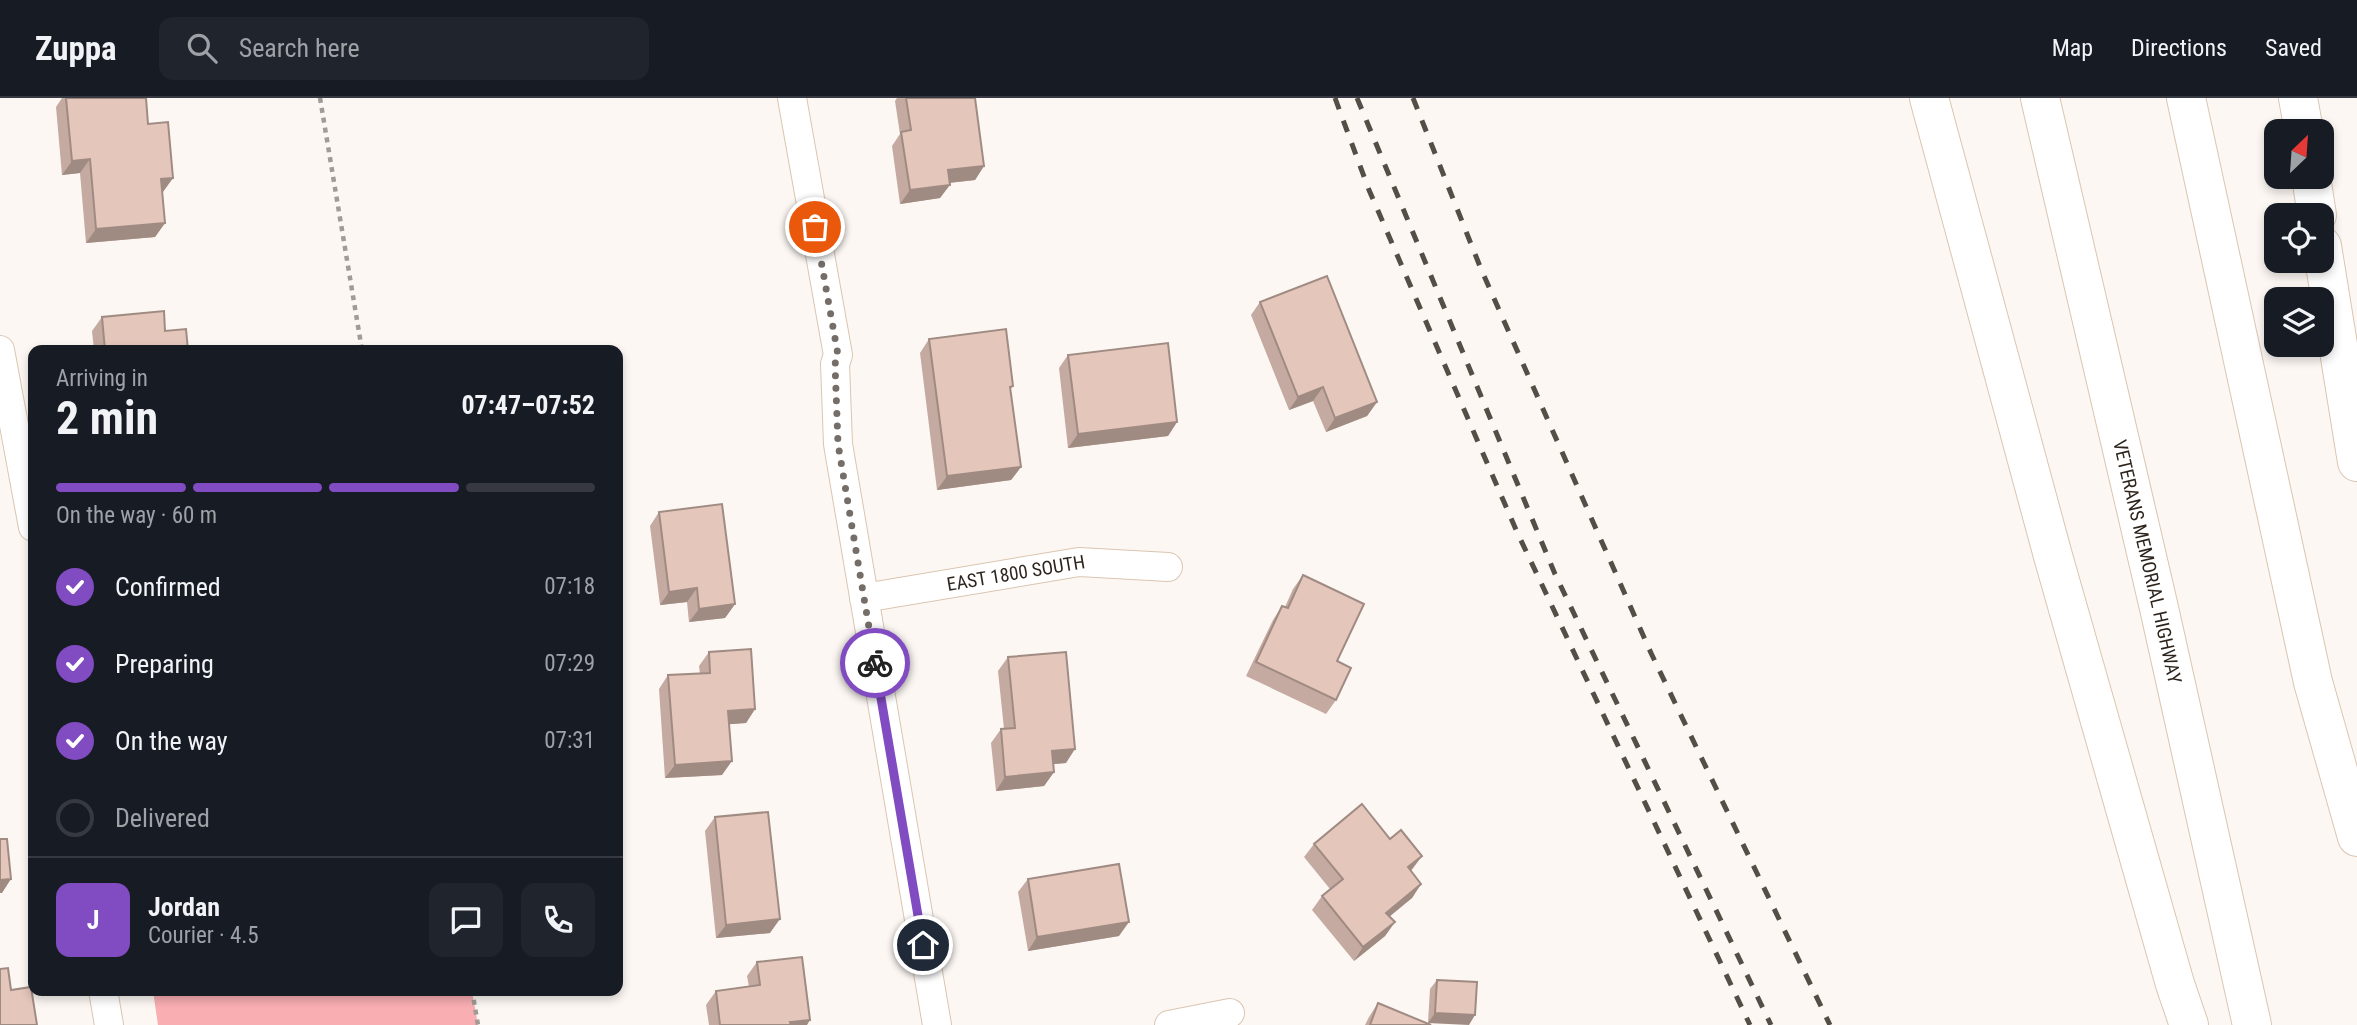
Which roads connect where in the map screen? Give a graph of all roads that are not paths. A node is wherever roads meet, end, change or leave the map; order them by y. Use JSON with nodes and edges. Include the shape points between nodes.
{"nodes":[{"id":1,"x":792,"y":98,"type":"edge"},
{"id":2,"x":1929,"y":98,"type":"edge"},
{"id":3,"x":2040,"y":98,"type":"edge"},
{"id":4,"x":2186,"y":98,"type":"edge"},
{"id":5,"x":2298,"y":98,"type":"edge"},
{"id":6,"x":2302,"y":119,"type":"edge"},
{"id":7,"x":2326,"y":273,"type":"edge"},
{"id":8,"x":1,"y":364,"type":"edge"},
{"id":9,"x":2357,"y":462,"type":"edge"},
{"id":10,"x":28,"y":502,"type":"edge"},
{"id":11,"x":1168,"y":566,"type":"dead end"},
{"id":12,"x":864,"y":598,"type":"junction"},
{"id":13,"x":2357,"y":837,"type":"edge"},
{"id":14,"x":104,"y":996,"type":"edge"},
{"id":15,"x":1230,"y":1013,"type":"dead end"},
{"id":16,"x":108,"y":1025,"type":"edge"},
{"id":17,"x":936,"y":1025,"type":"edge"},
{"id":18,"x":1169,"y":1025,"type":"edge"},
{"id":19,"x":2189,"y":1025,"type":"edge"},
{"id":20,"x":2252,"y":1025,"type":"edge"}],
"edges":[{"from":1,"to":12,"type":"street","via":[[838,355],[838,444]]},
{"from":2,"to":19,"type":"highway","via":[[2056,569]]},
{"from":3,"to":20,"type":"highway","name":"VETERANS MEMORIAL HIGHWAY"},
{"from":4,"to":13,"type":"highway","via":[[2314,682]]},
{"from":5,"to":6,"type":"highway"},
{"from":7,"to":9,"type":"highway"},
{"from":8,"to":10,"type":"street"},
{"from":11,"to":12,"type":"street","name":"EAST 1800 SOUTH","via":[[1079,562]]},
{"from":12,"to":17,"type":"street"},
{"from":14,"to":16,"type":"street"},
{"from":15,"to":18,"type":"street"}]}
